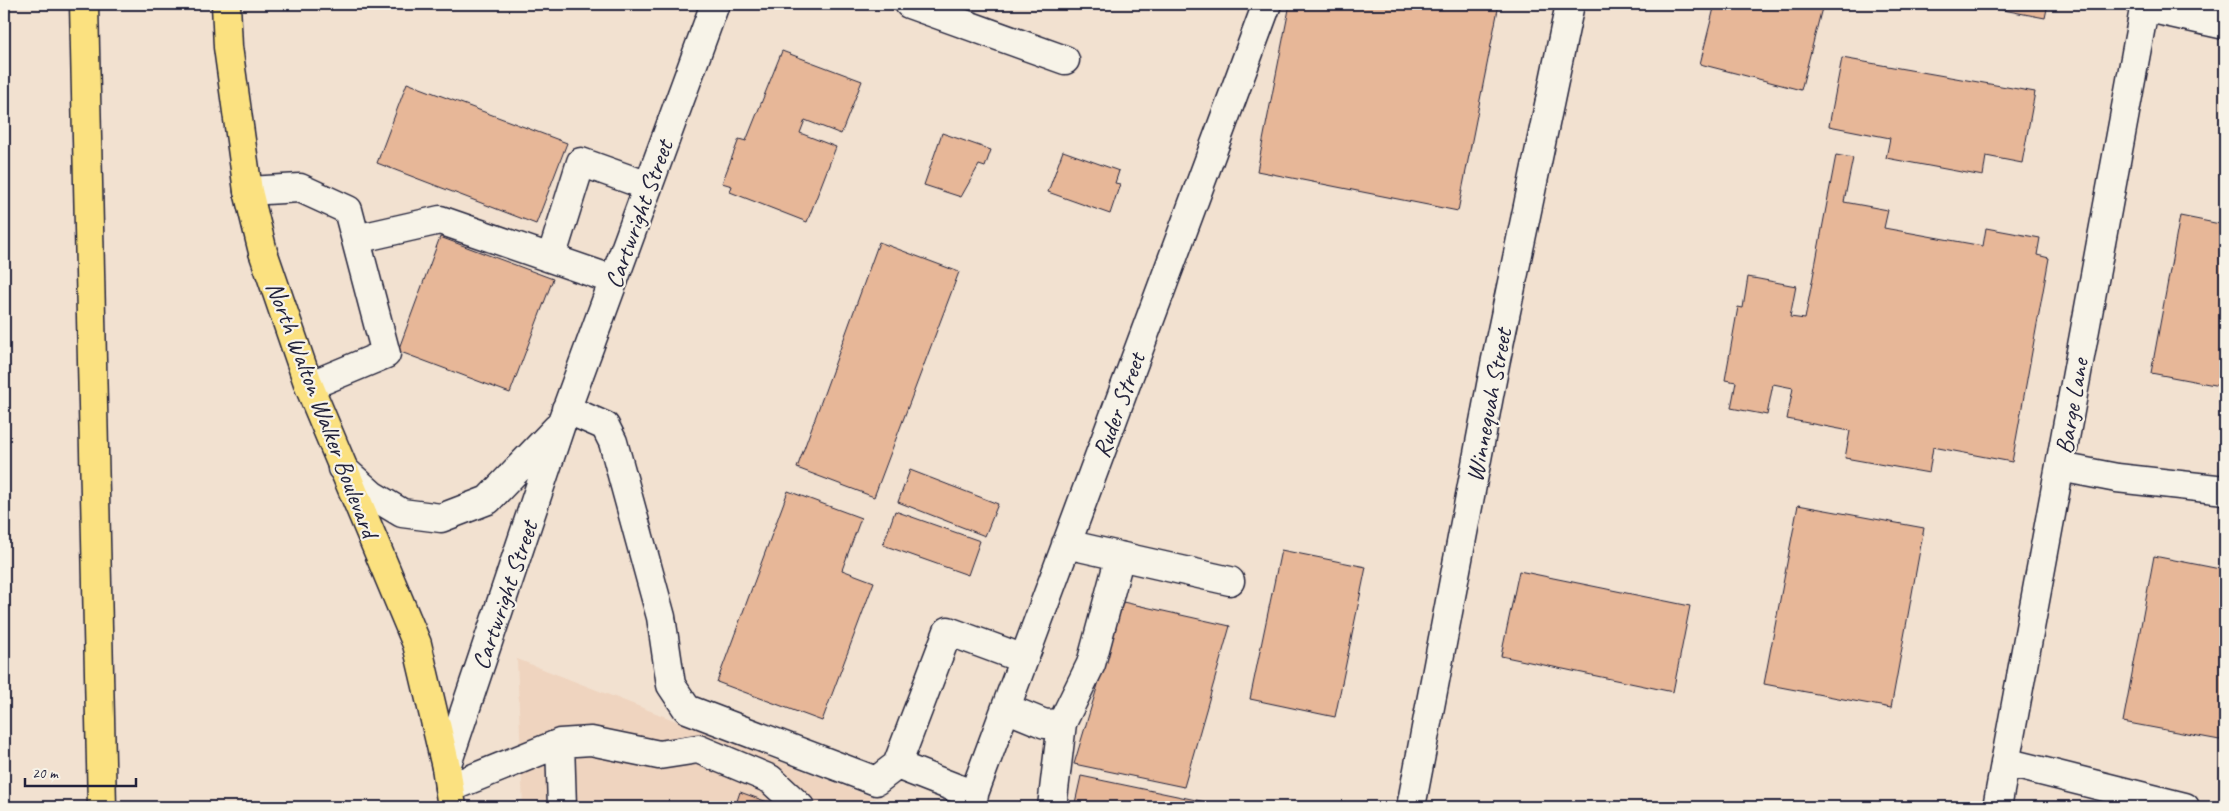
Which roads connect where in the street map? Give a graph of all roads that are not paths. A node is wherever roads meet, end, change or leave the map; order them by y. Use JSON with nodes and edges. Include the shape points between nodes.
{"nodes":[{"id":1,"x":84,"y":4,"type":"edge"},
{"id":2,"x":226,"y":4,"type":"edge"},
{"id":3,"x":715,"y":4,"type":"edge"},
{"id":4,"x":909,"y":4,"type":"edge"},
{"id":5,"x":1267,"y":4,"type":"edge"},
{"id":6,"x":1570,"y":4,"type":"edge"},
{"id":7,"x":2145,"y":5,"type":"edge"},
{"id":8,"x":2225,"y":24,"type":"edge"},
{"id":9,"x":1065,"y":60,"type":"dead end"},
{"id":10,"x":648,"y":186,"type":"junction"},
{"id":11,"x":248,"y":191,"type":"junction"},
{"id":12,"x":356,"y":239,"type":"junction"},
{"id":13,"x":551,"y":258,"type":"junction"},
{"id":14,"x":614,"y":280,"type":"junction"},
{"id":15,"x":308,"y":386,"type":"junction"},
{"id":16,"x":564,"y":416,"type":"junction"},
{"id":17,"x":341,"y":467,"type":"junction"},
{"id":18,"x":2060,"y":467,"type":"junction"},
{"id":19,"x":2225,"y":490,"type":"edge"},
{"id":20,"x":1066,"y":544,"type":"junction"},
{"id":21,"x":1120,"y":556,"type":"junction"},
{"id":22,"x":1230,"y":581,"type":"dead end"},
{"id":23,"x":1024,"y":659,"type":"junction"},
{"id":24,"x":1006,"y":708,"type":"junction"},
{"id":25,"x":1062,"y":723,"type":"junction"},
{"id":26,"x":560,"y":743,"type":"junction"},
{"id":27,"x":2005,"y":762,"type":"junction"},
{"id":28,"x":897,"y":765,"type":"junction"},
{"id":29,"x":449,"y":787,"type":"edge"},
{"id":30,"x":972,"y":801,"type":"edge"},
{"id":31,"x":102,"y":807,"type":"edge"},
{"id":32,"x":562,"y":807,"type":"edge"},
{"id":33,"x":800,"y":807,"type":"edge"},
{"id":34,"x":1052,"y":807,"type":"edge"},
{"id":35,"x":1411,"y":807,"type":"edge"},
{"id":36,"x":1996,"y":807,"type":"edge"},
{"id":37,"x":2185,"y":807,"type":"edge"}],
"edges":[{"from":1,"to":31,"type":"main road"},
{"from":2,"to":11,"type":"main road","name":"North Walton Walker Boulevard","via":[[228,47]]},
{"from":3,"to":10,"type":"street","name":"Cartwright Street"},
{"from":4,"to":9,"type":"street"},
{"from":5,"to":20,"type":"street","name":"Ruder Street"},
{"from":6,"to":35,"type":"street","name":"Winnequah Street","via":[[1495,364]]},
{"from":7,"to":8,"type":"street"},
{"from":7,"to":18,"type":"street","name":"Barge Lane"},
{"from":10,"to":13,"type":"street","via":[[581,162]]},
{"from":10,"to":14,"type":"street","name":"Cartwright Street"},
{"from":11,"to":12,"type":"street","via":[[300,188],[348,210]]},
{"from":11,"to":15,"type":"main road","name":"North Walton Walker Boulevard","via":[[264,252]]},
{"from":12,"to":13,"type":"street","via":[[440,220]]},
{"from":12,"to":15,"type":"street","via":[[386,354]]},
{"from":13,"to":14,"type":"street"},
{"from":14,"to":16,"type":"street","name":"Cartwright Street"},
{"from":15,"to":17,"type":"main road","name":"North Walton Walker Boulevard"},
{"from":16,"to":17,"type":"street","name":"Cartwright Street","via":[[488,500],[441,518],[402,513],[372,496]]},
{"from":16,"to":28,"type":"street","via":[[605,426],[613,442],[661,617],[671,685],[687,709],[876,781]]},
{"from":16,"to":29,"type":"street","name":"Cartwright Street"},
{"from":17,"to":29,"type":"main road","name":"North Walton Walker Boulevard","via":[[417,644]]},
{"from":18,"to":19,"type":"street","via":[[2117,478]]},
{"from":18,"to":27,"type":"street","name":"Barge Lane"},
{"from":20,"to":21,"type":"street"},
{"from":20,"to":23,"type":"street","name":"Ruder Street"},
{"from":21,"to":22,"type":"street"},
{"from":21,"to":25,"type":"street","via":[[1091,664]]},
{"from":23,"to":24,"type":"street","name":"Ruder Street"},
{"from":23,"to":28,"type":"street","via":[[948,631]]},
{"from":24,"to":25,"type":"street","via":[[1045,724]]},
{"from":24,"to":30,"type":"street","name":"Ruder Street"},
{"from":25,"to":34,"type":"street"},
{"from":26,"to":29,"type":"street"},
{"from":26,"to":32,"type":"street"},
{"from":26,"to":33,"type":"street","via":[[591,741],[659,755],[698,749],[770,779]]},
{"from":27,"to":36,"type":"street","name":"Barge Lane"},
{"from":27,"to":37,"type":"street"},
{"from":28,"to":30,"type":"street"}]}
